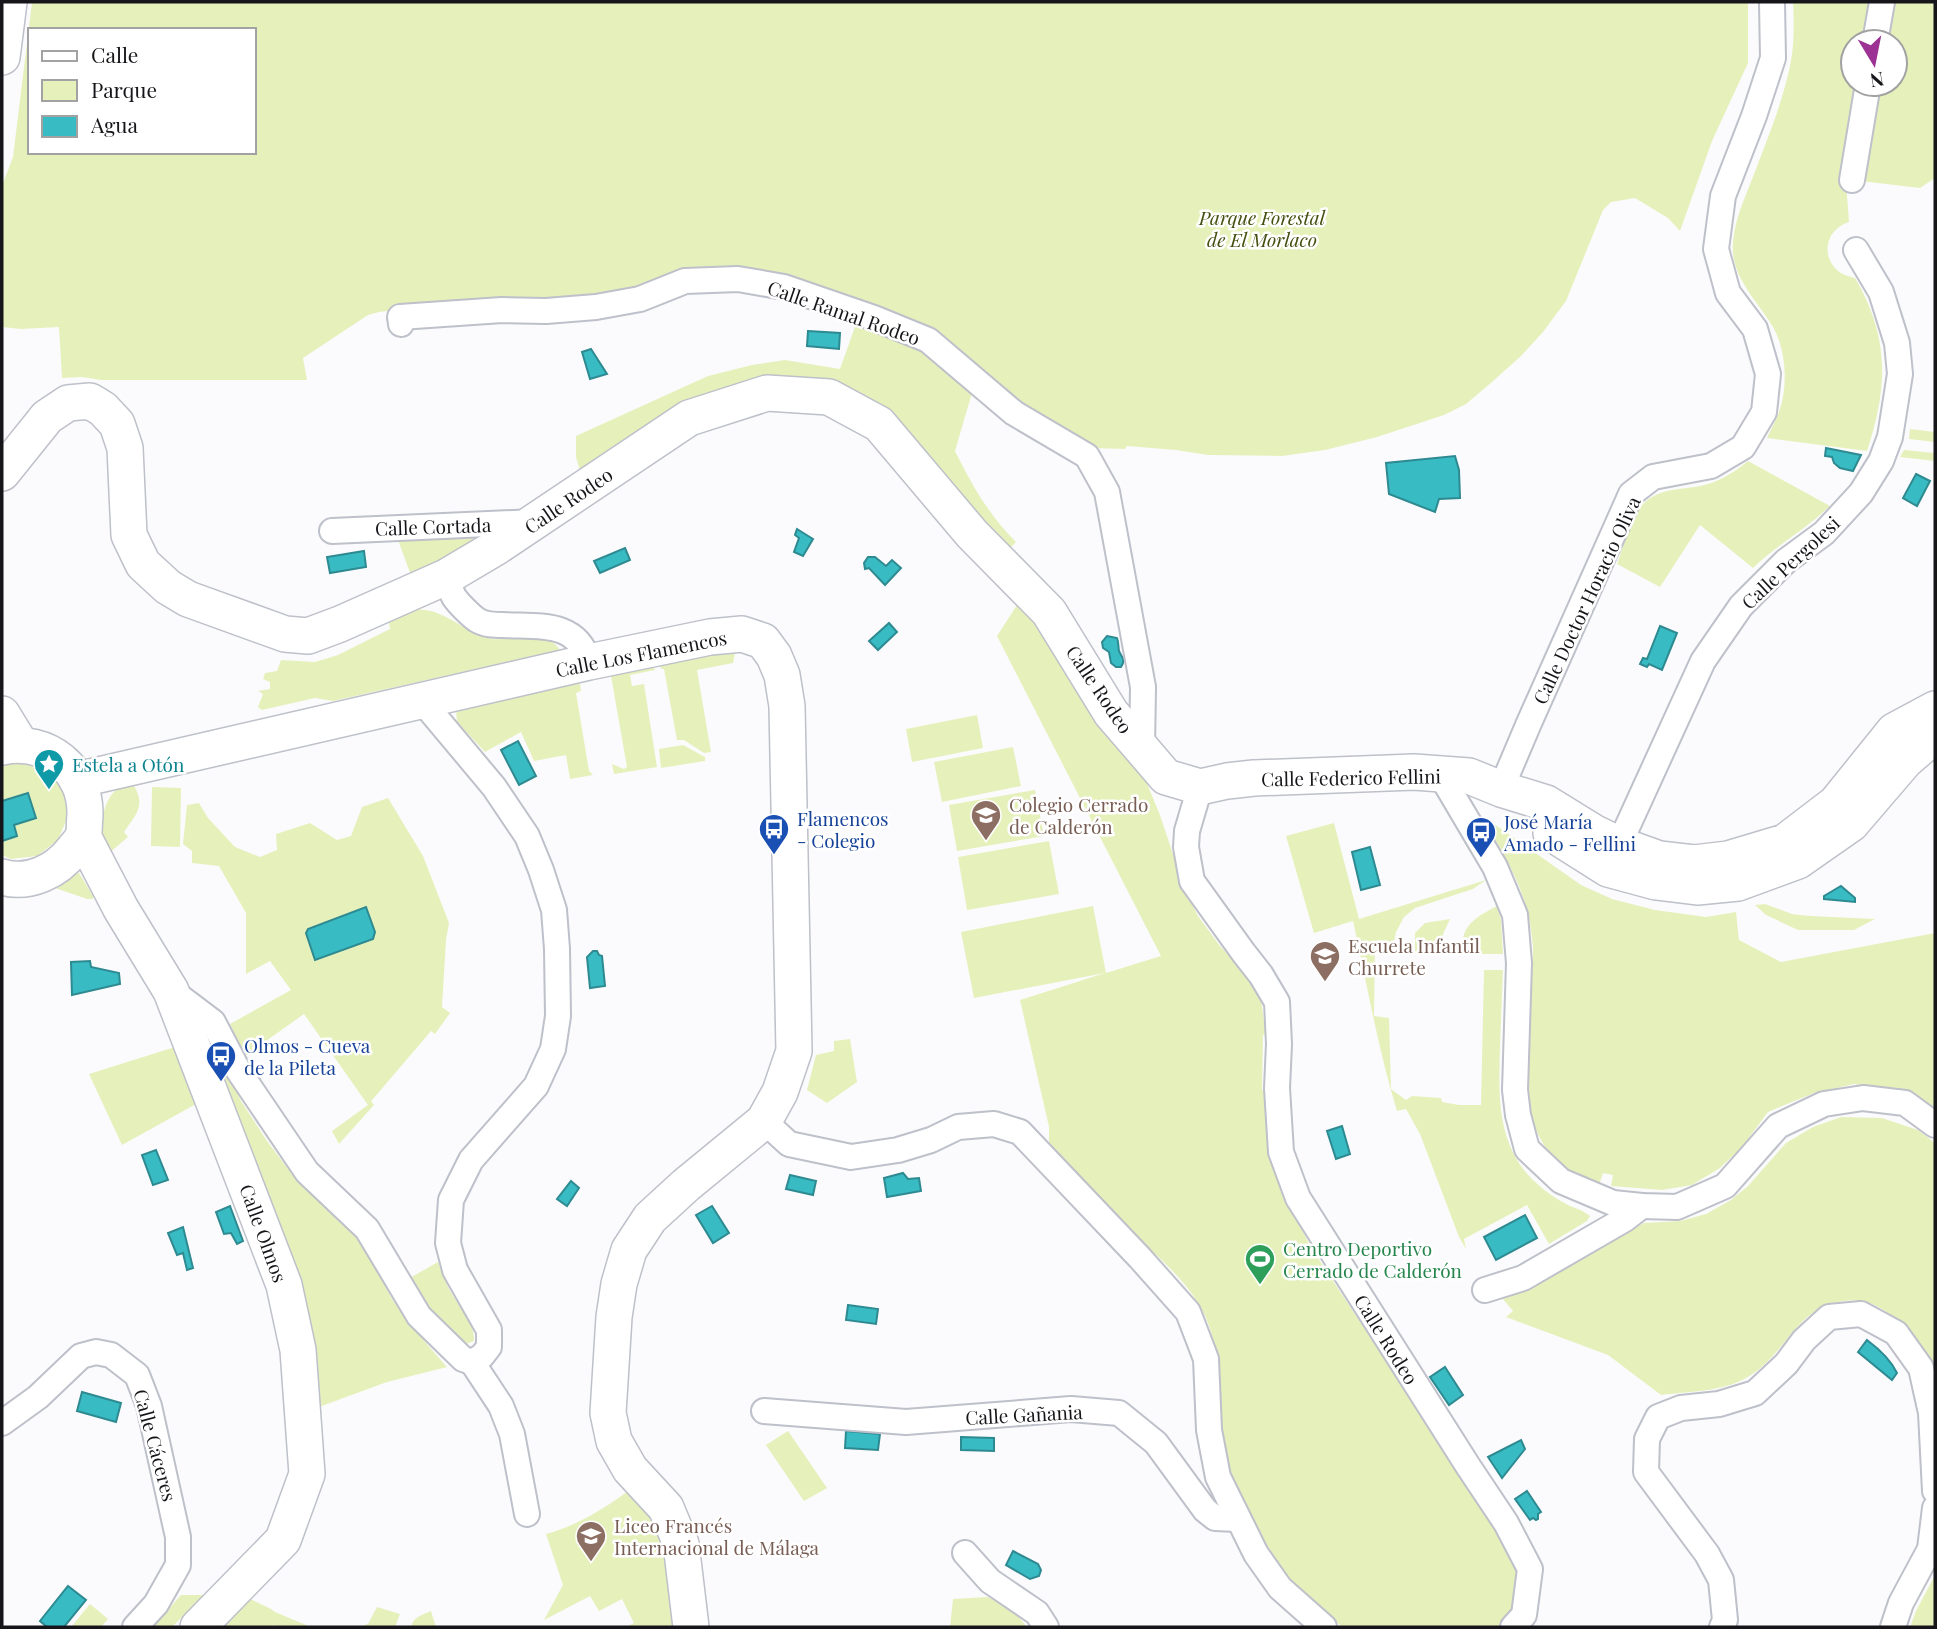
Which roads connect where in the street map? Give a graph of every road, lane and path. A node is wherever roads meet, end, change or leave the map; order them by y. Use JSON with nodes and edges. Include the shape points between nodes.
{"nodes":[{"id":1,"x":9,"y":2,"type":"edge"},
{"id":2,"x":1772,"y":2,"type":"edge"},
{"id":3,"x":1882,"y":2,"type":"edge"},
{"id":4,"x":1877,"y":28,"type":"edge"},
{"id":5,"x":2,"y":57,"type":"edge"},
{"id":6,"x":1866,"y":98,"type":"edge"},
{"id":7,"x":1852,"y":180,"type":"dead end"},
{"id":8,"x":1856,"y":250,"type":"dead end"},
{"id":9,"x":401,"y":324,"type":"dead end"},
{"id":10,"x":2,"y":473,"type":"edge"},
{"id":11,"x":535,"y":522,"type":"junction"},
{"id":12,"x":332,"y":531,"type":"dead end"},
{"id":13,"x":446,"y":577,"type":"junction"},
{"id":14,"x":589,"y":662,"type":"junction"},
{"id":15,"x":422,"y":701,"type":"junction"},
{"id":16,"x":1935,"y":709,"type":"edge"},
{"id":17,"x":2,"y":715,"type":"edge"},
{"id":18,"x":1935,"y":735,"type":"edge"},
{"id":19,"x":12,"y":746,"type":"edge"},
{"id":20,"x":1142,"y":749,"type":"junction"},
{"id":21,"x":1440,"y":774,"type":"junction"},
{"id":22,"x":77,"y":780,"type":"junction"},
{"id":23,"x":1200,"y":787,"type":"junction"},
{"id":24,"x":1501,"y":789,"type":"junction"},
{"id":25,"x":83,"y":836,"type":"junction"},
{"id":26,"x":1614,"y":857,"type":"junction"},
{"id":27,"x":2,"y":877,"type":"edge"},
{"id":28,"x":171,"y":990,"type":"junction"},
{"id":29,"x":764,"y":1121,"type":"junction"},
{"id":30,"x":1935,"y":1125,"type":"edge"},
{"id":31,"x":1642,"y":1206,"type":"junction"},
{"id":32,"x":1485,"y":1290,"type":"dead end"},
{"id":33,"x":472,"y":1362,"type":"junction"},
{"id":34,"x":764,"y":1411,"type":"dead end"},
{"id":35,"x":2,"y":1423,"type":"edge"},
{"id":36,"x":1935,"y":1491,"type":"edge"},
{"id":37,"x":1935,"y":1508,"type":"edge"},
{"id":38,"x":527,"y":1514,"type":"dead end"},
{"id":39,"x":1238,"y":1519,"type":"junction"},
{"id":40,"x":965,"y":1553,"type":"dead end"},
{"id":41,"x":135,"y":1627,"type":"edge"},
{"id":42,"x":198,"y":1627,"type":"edge"},
{"id":43,"x":691,"y":1627,"type":"edge"},
{"id":44,"x":1046,"y":1627,"type":"edge"},
{"id":45,"x":1324,"y":1627,"type":"edge"},
{"id":46,"x":1513,"y":1627,"type":"edge"},
{"id":47,"x":1723,"y":1627,"type":"edge"},
{"id":48,"x":1893,"y":1627,"type":"edge"}],
"edges":[{"from":1,"to":5,"type":"street"},
{"from":2,"to":24,"type":"street","name":"Calle Doctor Horacio Oliva","via":[[1773,58],[1723,197],[1716,249],[1728,293],[1759,341],[1768,374],[1764,412],[1743,447],[1712,466],[1653,477],[1632,494]]},
{"from":3,"to":4,"type":"street"},
{"from":6,"to":7,"type":"street"},
{"from":8,"to":26,"type":"street","name":"Calle Pergolesi","via":[[1881,292],[1896,344],[1900,374],[1891,437],[1861,493],[1824,533],[1786,561],[1741,606],[1703,661]]},
{"from":9,"to":20,"type":"street","name":"Calle Ramal Rodeo","via":[[400,317],[596,307],[640,299],[685,281],[738,279],[784,287],[928,340],[1014,413],[1087,456],[1107,492],[1143,687]]},
{"from":10,"to":13,"type":"street","name":"Calle Rodeo","via":[[47,417],[68,403],[90,401],[117,424],[125,448],[129,535],[143,564],[188,599],[285,634],[308,636]]},
{"from":11,"to":12,"type":"street","name":"Calle Cortada"},
{"from":11,"to":13,"type":"street","name":"Calle Rodeo"},
{"from":11,"to":20,"type":"street","name":"Calle Rodeo","via":[[690,418],[767,393],[829,397],[879,424],[972,534],[1049,612],[1111,713]]},
{"from":13,"to":14,"type":"street","via":[[454,597],[478,620],[563,630],[585,649]]},
{"from":14,"to":15,"type":"street","name":"Calle Los Flamencos"},
{"from":14,"to":29,"type":"street","name":"Calle Los Flamencos","via":[[743,634],[763,641],[782,675],[787,706],[794,1051]]},
{"from":15,"to":22,"type":"street","name":"Calle Los Flamencos"},
{"from":15,"to":33,"type":"street","via":[[494,787],[527,836],[554,910],[558,1016],[553,1049],[536,1086],[471,1160],[451,1200],[448,1243],[455,1270],[489,1330],[489,1347]]},
{"from":16,"to":26,"type":"street","name":"Calle Federico Fellini","via":[[1895,731],[1836,803],[1785,842],[1728,859],[1694,863]]},
{"from":17,"to":19,"type":"street"},
{"from":18,"to":26,"type":"street","name":"Calle Federico Fellini","via":[[1905,761],[1851,824],[1798,861],[1738,883],[1697,887],[1656,882]]},
{"from":19,"to":22,"type":"street","via":[[39,748],[55,755]]},
{"from":20,"to":23,"type":"street","name":"Calle Rodeo","via":[[1166,777]]},
{"from":21,"to":23,"type":"street","name":"Calle Federico Fellini","via":[[1254,778]]},
{"from":21,"to":24,"type":"street","name":"Calle Federico Fellini","via":[[1469,776]]},
{"from":21,"to":31,"type":"street","via":[[1495,867],[1515,915],[1519,963],[1515,1090],[1527,1149],[1561,1181],[1613,1203]]},
{"from":22,"to":25,"type":"street","via":[[85,804]]},
{"from":23,"to":46,"type":"street","name":"Calle Rodeo","via":[[1187,831],[1192,881],[1277,1002],[1281,1152],[1298,1198],[1506,1523],[1530,1569],[1524,1615]]},
{"from":24,"to":26,"type":"street","name":"Calle Federico Fellini","via":[[1567,844]]},
{"from":25,"to":27,"type":"street","via":[[64,861],[47,873],[27,879]]},
{"from":25,"to":28,"type":"street","name":"Calle Olmos"},
{"from":28,"to":33,"type":"street","via":[[213,1022],[238,1070],[307,1172],[366,1229],[419,1316],[463,1359]]},
{"from":28,"to":42,"type":"street","name":"Calle Olmos","via":[[284,1285],[298,1350],[307,1474],[283,1540]]},
{"from":29,"to":39,"type":"street","via":[[789,1144],[851,1157],[898,1150],[958,1127],[994,1124],[1020,1132],[1188,1312],[1206,1359],[1209,1430],[1219,1477]]},
{"from":29,"to":43,"type":"street","name":"Calle Los Flamencos","via":[[650,1218],[629,1250],[614,1317],[608,1413],[614,1441],[630,1469],[666,1508],[681,1544]]},
{"from":30,"to":31,"type":"street","via":[[1905,1103],[1863,1098],[1824,1104],[1778,1126],[1724,1186],[1677,1207]]},
{"from":31,"to":32,"type":"street","via":[[1523,1278]]},
{"from":33,"to":38,"type":"street","via":[[501,1406],[512,1434]]},
{"from":34,"to":39,"type":"street","name":"Calle Gañania","via":[[906,1422],[1071,1409],[1119,1413],[1156,1443],[1205,1510],[1216,1518]]},
{"from":35,"to":41,"type":"street","name":"Calle Cáceres","via":[[81,1356],[111,1355],[137,1376],[149,1406],[178,1537],[178,1565],[156,1604]]},
{"from":36,"to":47,"type":"street","via":[[1931,1413],[1921,1368],[1896,1333],[1861,1314],[1829,1317],[1755,1393],[1658,1417],[1647,1440],[1646,1472],[1721,1580]]},
{"from":37,"to":48,"type":"street","via":[[1930,1549]]},
{"from":39,"to":45,"type":"street","via":[[1280,1588]]},
{"from":40,"to":44,"type":"street","via":[[990,1581],[1037,1613]]}]}
